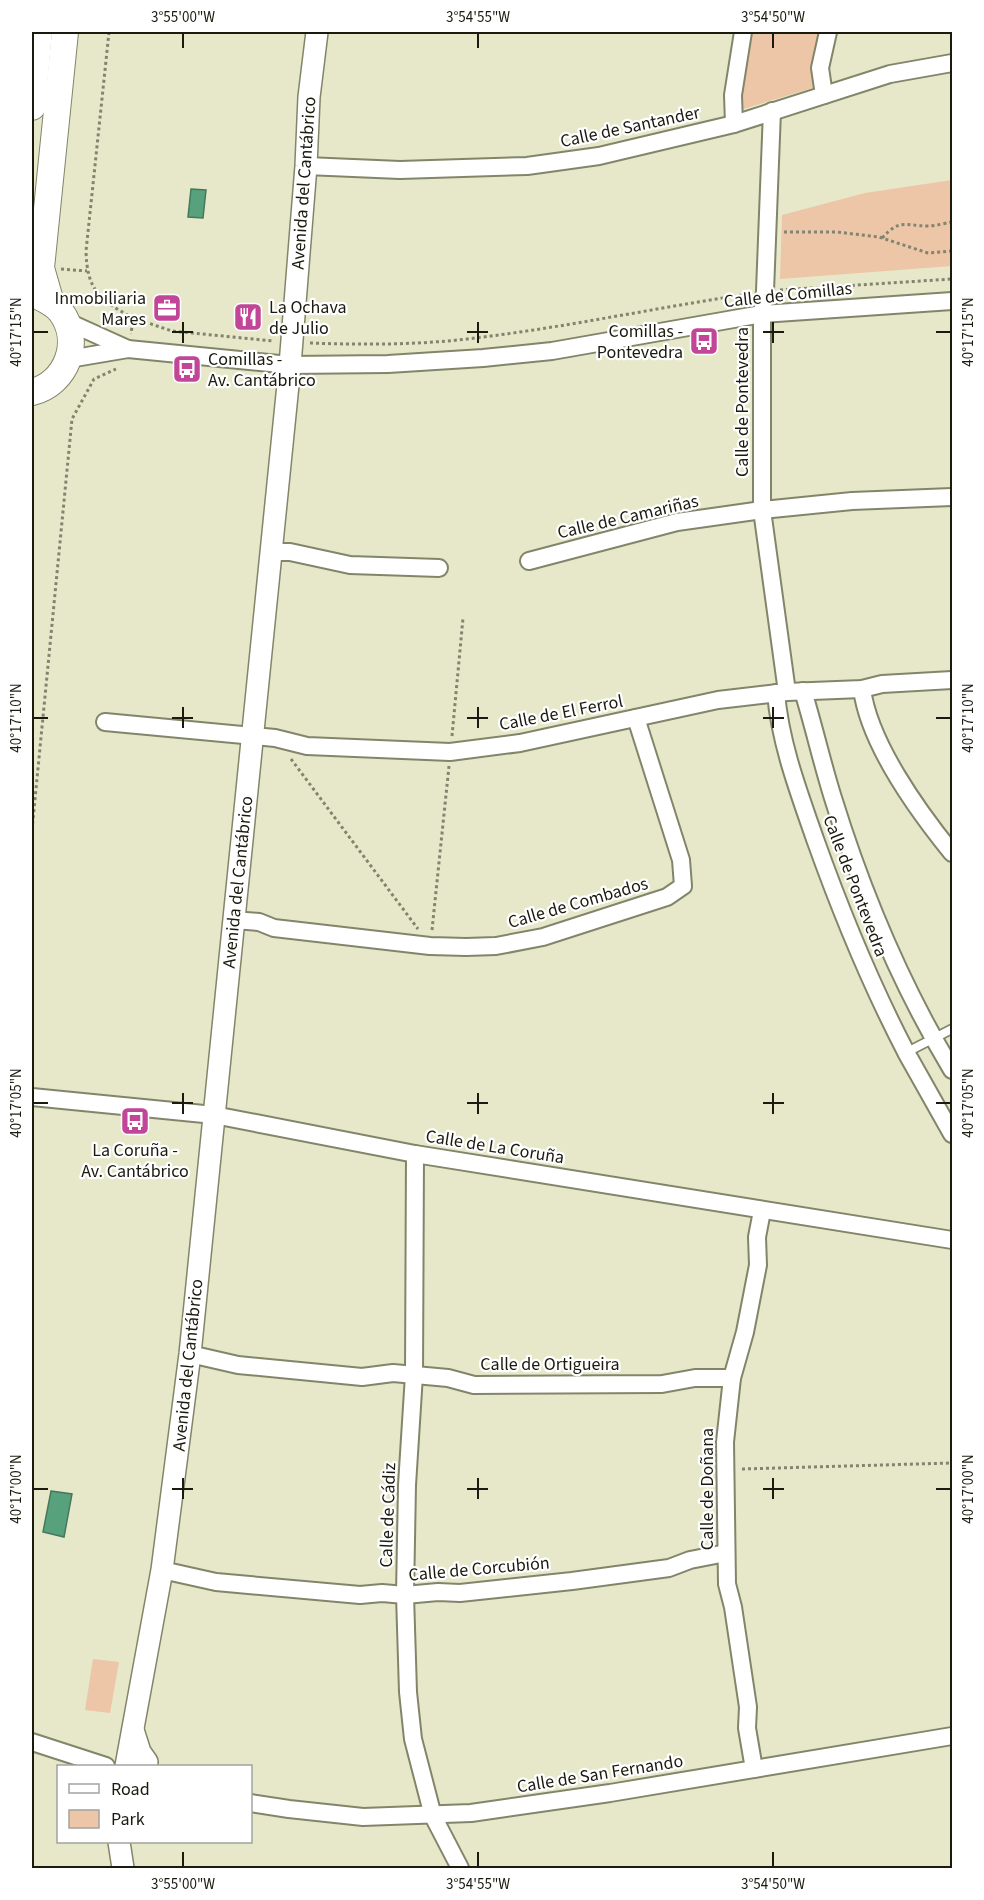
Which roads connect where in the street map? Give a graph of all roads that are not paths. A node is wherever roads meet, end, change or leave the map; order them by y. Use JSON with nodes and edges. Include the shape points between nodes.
{"nodes":[{"id":1,"x":39,"y":32,"type":"edge"},
{"id":2,"x":65,"y":32,"type":"edge"},
{"id":3,"x":317,"y":32,"type":"edge"},
{"id":4,"x":743,"y":32,"type":"edge"},
{"id":5,"x":828,"y":32,"type":"edge"},
{"id":6,"x":952,"y":63,"type":"edge"},
{"id":7,"x":824,"y":95,"type":"junction"},
{"id":8,"x":32,"y":107,"type":"edge"},
{"id":9,"x":772,"y":111,"type":"junction"},
{"id":10,"x":734,"y":124,"type":"junction"},
{"id":11,"x":306,"y":166,"type":"junction"},
{"id":12,"x":952,"y":302,"type":"edge"},
{"id":13,"x":50,"y":306,"type":"edge"},
{"id":14,"x":762,"y":314,"type":"junction"},
{"id":15,"x":128,"y":350,"type":"junction"},
{"id":16,"x":69,"y":359,"type":"junction"},
{"id":17,"x":290,"y":365,"type":"junction"},
{"id":18,"x":35,"y":398,"type":"edge"},
{"id":19,"x":952,"y":497,"type":"edge"},
{"id":20,"x":762,"y":510,"type":"junction"},
{"id":21,"x":272,"y":552,"type":"junction"},
{"id":22,"x":529,"y":561,"type":"dead end"},
{"id":23,"x":439,"y":568,"type":"dead end"},
{"id":24,"x":952,"y":680,"type":"edge"},
{"id":25,"x":862,"y":689,"type":"junction"},
{"id":26,"x":783,"y":693,"type":"junction"},
{"id":27,"x":636,"y":718,"type":"junction"},
{"id":28,"x":105,"y":722,"type":"dead end"},
{"id":29,"x":253,"y":736,"type":"junction"},
{"id":30,"x":952,"y":853,"type":"edge"},
{"id":31,"x":234,"y":920,"type":"junction"},
{"id":32,"x":952,"y":1029,"type":"edge"},
{"id":33,"x":933,"y":1038,"type":"junction"},
{"id":34,"x":907,"y":1052,"type":"junction"},
{"id":35,"x":952,"y":1070,"type":"edge"},
{"id":36,"x":32,"y":1096,"type":"edge"},
{"id":37,"x":214,"y":1115,"type":"junction"},
{"id":38,"x":952,"y":1134,"type":"edge"},
{"id":39,"x":415,"y":1154,"type":"junction"},
{"id":40,"x":762,"y":1211,"type":"junction"},
{"id":41,"x":952,"y":1240,"type":"edge"},
{"id":42,"x":190,"y":1354,"type":"junction"},
{"id":43,"x":414,"y":1375,"type":"junction"},
{"id":44,"x":732,"y":1378,"type":"junction"},
{"id":45,"x":726,"y":1553,"type":"junction"},
{"id":46,"x":162,"y":1570,"type":"junction"},
{"id":47,"x":405,"y":1595,"type":"junction"},
{"id":48,"x":132,"y":1730,"type":"junction"},
{"id":49,"x":952,"y":1736,"type":"edge"},
{"id":50,"x":32,"y":1742,"type":"edge"},
{"id":51,"x":149,"y":1764,"type":"edge"},
{"id":52,"x":100,"y":1765,"type":"edge"},
{"id":53,"x":126,"y":1765,"type":"edge"},
{"id":54,"x":129,"y":1765,"type":"edge"},
{"id":55,"x":754,"y":1769,"type":"junction"},
{"id":56,"x":252,"y":1803,"type":"edge"},
{"id":57,"x":433,"y":1815,"type":"junction"},
{"id":58,"x":119,"y":1843,"type":"edge"},
{"id":59,"x":123,"y":1869,"type":"edge"},
{"id":60,"x":460,"y":1869,"type":"edge"}],
"edges":[{"from":1,"to":8,"type":"main road"},
{"from":2,"to":13,"type":"main road","via":[[41,268]]},
{"from":3,"to":11,"type":"street","name":"Avenida del Cantábrico"},
{"from":4,"to":10,"type":"street","via":[[733,95]]},
{"from":5,"to":7,"type":"street","via":[[820,68]]},
{"from":6,"to":7,"type":"street","name":"Calle de Santander","via":[[890,74]]},
{"from":7,"to":9,"type":"street","name":"Calle de Santander"},
{"from":9,"to":10,"type":"street","name":"Calle de Santander"},
{"from":9,"to":14,"type":"street","name":"Calle de Pontevedra"},
{"from":10,"to":11,"type":"street","name":"Calle de Santander","via":[[599,156],[526,166],[400,170]]},
{"from":11,"to":17,"type":"street","name":"Avenida del Cantábrico"},
{"from":12,"to":14,"type":"street","name":"Calle de Comillas"},
{"from":13,"to":15,"type":"street","name":"Calle de Comillas"},
{"from":13,"to":16,"type":"main road","via":[[71,340]]},
{"from":14,"to":17,"type":"street","name":"Calle de Comillas","via":[[552,351],[388,364]]},
{"from":14,"to":20,"type":"street","name":"Calle de Pontevedra"},
{"from":15,"to":16,"type":"street","name":"Calle de Comillas"},
{"from":15,"to":17,"type":"street","name":"Calle de Comillas"},
{"from":16,"to":18,"type":"main road","via":[[59,377]]},
{"from":17,"to":21,"type":"street","name":"Avenida del Cantábrico"},
{"from":19,"to":20,"type":"street","name":"Calle de Camariñas"},
{"from":20,"to":22,"type":"street","name":"Calle de Camariñas","via":[[677,522]]},
{"from":20,"to":26,"type":"street","name":"Calle de Pontevedra"},
{"from":21,"to":23,"type":"street","via":[[350,565]]},
{"from":21,"to":29,"type":"street","name":"Avenida del Cantábrico"},
{"from":24,"to":25,"type":"street","name":"Calle de El Ferrol"},
{"from":25,"to":26,"type":"street","name":"Calle de El Ferrol"},
{"from":25,"to":30,"type":"street","via":[[864,704],[891,765]]},
{"from":26,"to":27,"type":"street","name":"Calle de El Ferrol","via":[[718,700]]},
{"from":26,"to":33,"type":"street","name":"Calle de Pontevedra","via":[[832,796],[861,883]]},
{"from":26,"to":34,"type":"street","name":"Calle de Pontevedra","via":[[782,728],[801,801],[836,897]]},
{"from":27,"to":29,"type":"street","name":"Calle de El Ferrol","via":[[520,743],[450,752],[307,746]]},
{"from":27,"to":31,"type":"street","name":"Calle de Combados","via":[[681,860],[683,886],[667,897],[543,937],[496,946],[430,946]]},
{"from":28,"to":29,"type":"street","name":"Calle de El Ferrol"},
{"from":29,"to":31,"type":"street","name":"Avenida del Cantábrico"},
{"from":31,"to":37,"type":"street","name":"Avenida del Cantábrico"},
{"from":32,"to":33,"type":"lane"},
{"from":33,"to":34,"type":"lane"},
{"from":33,"to":35,"type":"street","name":"Calle de Pontevedra"},
{"from":34,"to":38,"type":"street","name":"Calle de Pontevedra"},
{"from":36,"to":37,"type":"street","name":"Calle de La Coruña"},
{"from":37,"to":39,"type":"street","name":"Calle de La Coruña"},
{"from":37,"to":42,"type":"street","name":"Avenida del Cantábrico"},
{"from":39,"to":40,"type":"street","name":"Calle de La Coruña"},
{"from":39,"to":43,"type":"street","name":"Calle de Cádiz"},
{"from":40,"to":41,"type":"street","name":"Calle de La Coruña"},
{"from":40,"to":44,"type":"street","name":"Calle de Doñana","via":[[757,1237],[758,1265]]},
{"from":42,"to":43,"type":"street","name":"Calle de Ortigueira","via":[[238,1365],[306,1372],[362,1377]]},
{"from":42,"to":46,"type":"street","name":"Avenida del Cantábrico"},
{"from":43,"to":44,"type":"street","name":"Calle de Ortigueira","via":[[474,1385],[662,1384],[695,1378]]},
{"from":43,"to":47,"type":"street","name":"Calle de Cádiz"},
{"from":44,"to":45,"type":"street","name":"Calle de Doñana","via":[[725,1442]]},
{"from":45,"to":47,"type":"street","name":"Calle de Corcubión","via":[[669,1569],[460,1593]]},
{"from":45,"to":55,"type":"street","name":"Calle de Doñana"},
{"from":46,"to":47,"type":"street","name":"Calle de Corcubión","via":[[216,1582],[360,1595]]},
{"from":46,"to":48,"type":"street","name":"Avenida del Cantábrico"},
{"from":47,"to":57,"type":"street","name":"Calle de Cádiz","via":[[413,1739]]},
{"from":48,"to":51,"type":"street"},
{"from":48,"to":53,"type":"street","name":"Avenida del Cantábrico"},
{"from":49,"to":55,"type":"street","name":"Calle de San Fernando"},
{"from":50,"to":52,"type":"street"},
{"from":51,"to":54,"type":"street","via":[[137,1760]]},
{"from":55,"to":57,"type":"street","name":"Calle de San Fernando","via":[[587,1797]]},
{"from":56,"to":57,"type":"street","name":"Calle de San Fernando","via":[[363,1817]]},
{"from":57,"to":60,"type":"street","name":"Calle de Cádiz"},
{"from":58,"to":59,"type":"street"}]}
